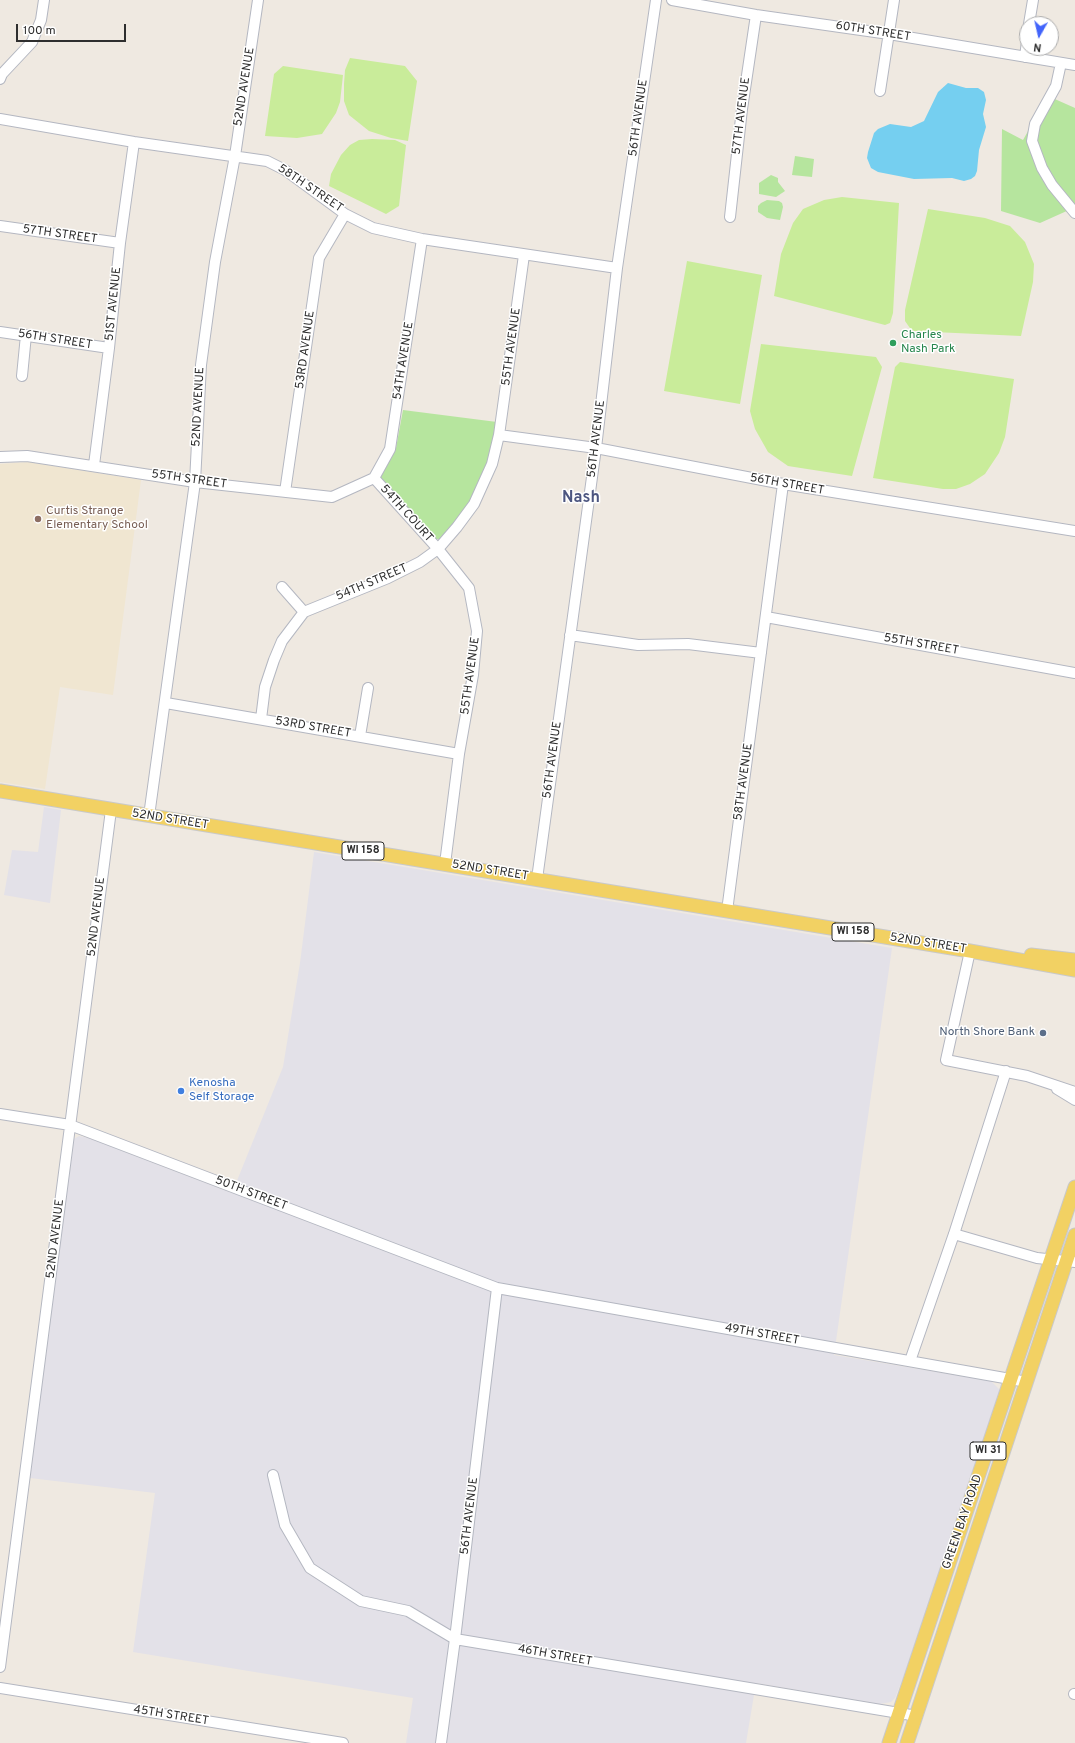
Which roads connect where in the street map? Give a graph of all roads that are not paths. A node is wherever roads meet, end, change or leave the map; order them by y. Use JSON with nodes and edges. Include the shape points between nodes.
{"nodes":[{"id":1,"x":44,"y":0,"type":"edge"},
{"id":2,"x":258,"y":0,"type":"edge"},
{"id":3,"x":656,"y":0,"type":"edge"},
{"id":4,"x":672,"y":0,"type":"edge"},
{"id":5,"x":894,"y":0,"type":"edge"},
{"id":6,"x":1033,"y":0,"type":"edge"},
{"id":7,"x":756,"y":15,"type":"junction"},
{"id":8,"x":1030,"y":16,"type":"edge"},
{"id":9,"x":889,"y":34,"type":"junction"},
{"id":10,"x":1025,"y":57,"type":"joint"},
{"id":11,"x":1061,"y":63,"type":"junction"},
{"id":12,"x":1075,"y":65,"type":"edge"},
{"id":13,"x":0,"y":79,"type":"edge"},
{"id":14,"x":880,"y":90,"type":"dead end"},
{"id":15,"x":0,"y":119,"type":"edge"},
{"id":16,"x":134,"y":142,"type":"junction"},
{"id":17,"x":235,"y":156,"type":"junction"},
{"id":18,"x":1075,"y":213,"type":"edge"},
{"id":19,"x":345,"y":214,"type":"junction"},
{"id":20,"x":730,"y":217,"type":"dead end"},
{"id":21,"x":0,"y":226,"type":"edge"},
{"id":22,"x":422,"y":239,"type":"junction"},
{"id":23,"x":120,"y":244,"type":"junction"},
{"id":24,"x":524,"y":255,"type":"junction"},
{"id":25,"x":617,"y":268,"type":"junction"},
{"id":26,"x":0,"y":332,"type":"edge"},
{"id":27,"x":26,"y":335,"type":"junction"},
{"id":28,"x":109,"y":348,"type":"junction"},
{"id":29,"x":22,"y":376,"type":"dead end"},
{"id":30,"x":499,"y":435,"type":"junction"},
{"id":31,"x":596,"y":448,"type":"junction"},
{"id":32,"x":0,"y":457,"type":"edge"},
{"id":33,"x":94,"y":465,"type":"junction"},
{"id":34,"x":374,"y":478,"type":"junction"},
{"id":35,"x":195,"y":482,"type":"junction"},
{"id":36,"x":783,"y":484,"type":"junction"},
{"id":37,"x":285,"y":492,"type":"junction"},
{"id":38,"x":1075,"y":532,"type":"edge"},
{"id":39,"x":438,"y":549,"type":"junction"},
{"id":40,"x":282,"y":587,"type":"dead end"},
{"id":41,"x":304,"y":612,"type":"junction"},
{"id":42,"x":766,"y":617,"type":"junction"},
{"id":43,"x":570,"y":635,"type":"junction"},
{"id":44,"x":761,"y":653,"type":"junction"},
{"id":45,"x":1075,"y":673,"type":"edge"},
{"id":46,"x":368,"y":688,"type":"dead end"},
{"id":47,"x":166,"y":703,"type":"junction"},
{"id":48,"x":261,"y":719,"type":"junction"},
{"id":49,"x":360,"y":736,"type":"junction"},
{"id":50,"x":459,"y":754,"type":"junction"},
{"id":51,"x":0,"y":791,"type":"edge"},
{"id":52,"x":111,"y":810,"type":"junction"},
{"id":53,"x":149,"y":816,"type":"junction"},
{"id":54,"x":445,"y":864,"type":"junction"},
{"id":55,"x":537,"y":879,"type":"junction"},
{"id":56,"x":727,"y":911,"type":"junction"},
{"id":57,"x":975,"y":952,"type":"junction"},
{"id":58,"x":1075,"y":960,"type":"edge"},
{"id":59,"x":1042,"y":964,"type":"junction"},
{"id":60,"x":1075,"y":970,"type":"edge"},
{"id":61,"x":1075,"y":975,"type":"edge"},
{"id":62,"x":1006,"y":1071,"type":"junction"},
{"id":63,"x":1051,"y":1085,"type":"junction"},
{"id":64,"x":1075,"y":1092,"type":"edge"},
{"id":65,"x":1075,"y":1100,"type":"edge"},
{"id":66,"x":0,"y":1114,"type":"edge"},
{"id":67,"x":70,"y":1125,"type":"junction"},
{"id":68,"x":1075,"y":1187,"type":"edge"},
{"id":69,"x":954,"y":1234,"type":"junction"},
{"id":70,"x":1075,"y":1234,"type":"edge"},
{"id":71,"x":1051,"y":1260,"type":"junction"},
{"id":72,"x":1071,"y":1261,"type":"edge"},
{"id":73,"x":498,"y":1288,"type":"junction"},
{"id":74,"x":910,"y":1361,"type":"junction"},
{"id":75,"x":1012,"y":1379,"type":"junction"},
{"id":76,"x":1027,"y":1382,"type":"junction"},
{"id":77,"x":274,"y":1475,"type":"dead end"},
{"id":78,"x":455,"y":1639,"type":"junction"},
{"id":79,"x":0,"y":1667,"type":"edge"},
{"id":80,"x":0,"y":1688,"type":"edge"},
{"id":81,"x":898,"y":1713,"type":"junction"},
{"id":82,"x":917,"y":1716,"type":"junction"},
{"id":83,"x":317,"y":1741,"type":"edge"},
{"id":84,"x":343,"y":1743,"type":"edge"},
{"id":85,"x":441,"y":1743,"type":"edge"},
{"id":86,"x":889,"y":1743,"type":"edge"},
{"id":87,"x":908,"y":1743,"type":"edge"}],
"edges":[{"from":1,"to":13,"type":"street","via":[[41,20],[32,42]]},
{"from":2,"to":17,"type":"street","name":"52ND AVENUE"},
{"from":3,"to":25,"type":"street","name":"56TH AVENUE"},
{"from":4,"to":7,"type":"street","name":"60TH STREET"},
{"from":5,"to":9,"type":"street"},
{"from":6,"to":8,"type":"street"},
{"from":7,"to":9,"type":"street","name":"60TH STREET"},
{"from":7,"to":20,"type":"street","name":"57TH AVENUE"},
{"from":9,"to":10,"type":"street","name":"60TH STREET"},
{"from":9,"to":14,"type":"street"},
{"from":10,"to":11,"type":"street","name":"60TH STREET"},
{"from":11,"to":12,"type":"street","name":"60TH STREET"},
{"from":11,"to":18,"type":"street","via":[[1056,86],[1034,124],[1032,141],[1048,179]]},
{"from":15,"to":16,"type":"street","name":"58TH STREET"},
{"from":16,"to":17,"type":"street","name":"58TH STREET"},
{"from":16,"to":23,"type":"street","name":"51ST AVENUE"},
{"from":17,"to":19,"type":"street","name":"58TH STREET","via":[[267,161],[284,170]]},
{"from":17,"to":35,"type":"street","name":"52ND AVENUE","via":[[215,262],[201,365]]},
{"from":19,"to":22,"type":"street","name":"58TH STREET","via":[[373,228]]},
{"from":19,"to":37,"type":"street","name":"53RD AVENUE","via":[[319,258]]},
{"from":21,"to":23,"type":"street","name":"57TH STREET"},
{"from":22,"to":24,"type":"street","name":"58TH STREET"},
{"from":22,"to":34,"type":"street","name":"54TH AVENUE","via":[[390,449]]},
{"from":23,"to":28,"type":"street","name":"51ST AVENUE"},
{"from":24,"to":25,"type":"street","name":"58TH STREET"},
{"from":24,"to":30,"type":"street","name":"55TH AVENUE"},
{"from":25,"to":31,"type":"street","name":"56TH AVENUE"},
{"from":26,"to":27,"type":"street","name":"56TH STREET"},
{"from":27,"to":28,"type":"street","name":"56TH STREET"},
{"from":27,"to":29,"type":"street"},
{"from":28,"to":33,"type":"street","name":"51ST AVENUE"},
{"from":30,"to":31,"type":"street","name":"56TH STREET"},
{"from":30,"to":39,"type":"street","name":"55TH AVENUE","via":[[492,464],[474,504]]},
{"from":31,"to":36,"type":"street","name":"56TH STREET"},
{"from":31,"to":43,"type":"street","name":"56TH AVENUE"},
{"from":32,"to":33,"type":"street","name":"55TH STREET","via":[[27,456]]},
{"from":33,"to":35,"type":"street","name":"55TH STREET"},
{"from":34,"to":37,"type":"street","name":"55TH STREET","via":[[332,497]]},
{"from":34,"to":39,"type":"street","name":"54TH COURT"},
{"from":35,"to":37,"type":"street","name":"55TH STREET"},
{"from":35,"to":47,"type":"street","name":"52ND AVENUE"},
{"from":36,"to":38,"type":"street","name":"56TH STREET"},
{"from":36,"to":42,"type":"street","name":"58TH AVENUE"},
{"from":39,"to":41,"type":"street","name":"54TH STREET","via":[[420,562],[388,578]]},
{"from":39,"to":50,"type":"street","name":"55TH AVENUE","via":[[469,588],[477,631],[473,675]]},
{"from":40,"to":41,"type":"street"},
{"from":41,"to":48,"type":"street","via":[[282,640],[265,687]]},
{"from":42,"to":44,"type":"street","name":"58TH AVENUE"},
{"from":42,"to":45,"type":"street","name":"55TH STREET"},
{"from":43,"to":44,"type":"street","via":[[638,645],[688,644]]},
{"from":43,"to":55,"type":"street","name":"56TH AVENUE"},
{"from":44,"to":56,"type":"street","name":"58TH AVENUE"},
{"from":46,"to":49,"type":"street"},
{"from":47,"to":48,"type":"street","name":"53RD STREET"},
{"from":47,"to":53,"type":"street","name":"52ND AVENUE"},
{"from":48,"to":49,"type":"street","name":"53RD STREET"},
{"from":49,"to":50,"type":"street","name":"53RD STREET"},
{"from":50,"to":54,"type":"street","name":"55TH AVENUE"},
{"from":51,"to":52,"type":"main road","name":"52ND STREET","number":"WI 158"},
{"from":52,"to":53,"type":"main road","name":"52ND STREET","number":"WI 158"},
{"from":52,"to":67,"type":"street","name":"52ND AVENUE"},
{"from":53,"to":54,"type":"main road","name":"52ND STREET","number":"WI 158"},
{"from":54,"to":55,"type":"main road","name":"52ND STREET","number":"WI 158"},
{"from":55,"to":56,"type":"main road","name":"52ND STREET","number":"WI 158"},
{"from":56,"to":57,"type":"main road","name":"52ND STREET","number":"WI 158"},
{"from":57,"to":58,"type":"main road","name":"52ND STREET","number":"WI 158"},
{"from":57,"to":59,"type":"main road","name":"52ND STREET","number":"WI 158"},
{"from":57,"to":62,"type":"street","via":[[946,1060]]},
{"from":59,"to":60,"type":"main road","name":"52ND STREET","number":"WI 158"},
{"from":59,"to":61,"type":"main road"},
{"from":62,"to":63,"type":"street"},
{"from":62,"to":69,"type":"street"},
{"from":63,"to":64,"type":"street"},
{"from":63,"to":65,"type":"street"},
{"from":66,"to":67,"type":"street","name":"50TH STREET"},
{"from":67,"to":73,"type":"street","name":"50TH STREET"},
{"from":67,"to":79,"type":"street","name":"52ND AVENUE"},
{"from":68,"to":71,"type":"main road","name":"GREEN BAY ROAD","number":"WI 31"},
{"from":69,"to":71,"type":"street"},
{"from":69,"to":74,"type":"street"},
{"from":70,"to":72,"type":"main road","name":"GREEN BAY ROAD","number":"WI 31"},
{"from":71,"to":72,"type":"street"},
{"from":71,"to":75,"type":"main road","name":"GREEN BAY ROAD","number":"WI 31"},
{"from":72,"to":76,"type":"main road","name":"GREEN BAY ROAD","number":"WI 31"},
{"from":73,"to":74,"type":"street","name":"49TH STREET"},
{"from":73,"to":78,"type":"street","name":"56TH AVENUE"},
{"from":74,"to":75,"type":"street","name":"49TH STREET"},
{"from":75,"to":76,"type":"street","name":"49TH STREET"},
{"from":75,"to":81,"type":"main road","name":"GREEN BAY ROAD","number":"WI 31"},
{"from":76,"to":82,"type":"main road","name":"GREEN BAY ROAD","number":"WI 31"},
{"from":77,"to":78,"type":"street","name":"46TH STREET","via":[[285,1525],[310,1568],[361,1601],[408,1611]]},
{"from":78,"to":81,"type":"street","name":"46TH STREET"},
{"from":78,"to":85,"type":"street","name":"56TH AVENUE"},
{"from":80,"to":83,"type":"street","name":"45TH STREET"},
{"from":81,"to":82,"type":"street","name":"46TH STREET"},
{"from":81,"to":86,"type":"main road","name":"GREEN BAY ROAD","number":"WI 31"},
{"from":82,"to":87,"type":"main road","name":"GREEN BAY ROAD","number":"WI 31"},
{"from":83,"to":84,"type":"street","name":"45TH STREET"}]}
